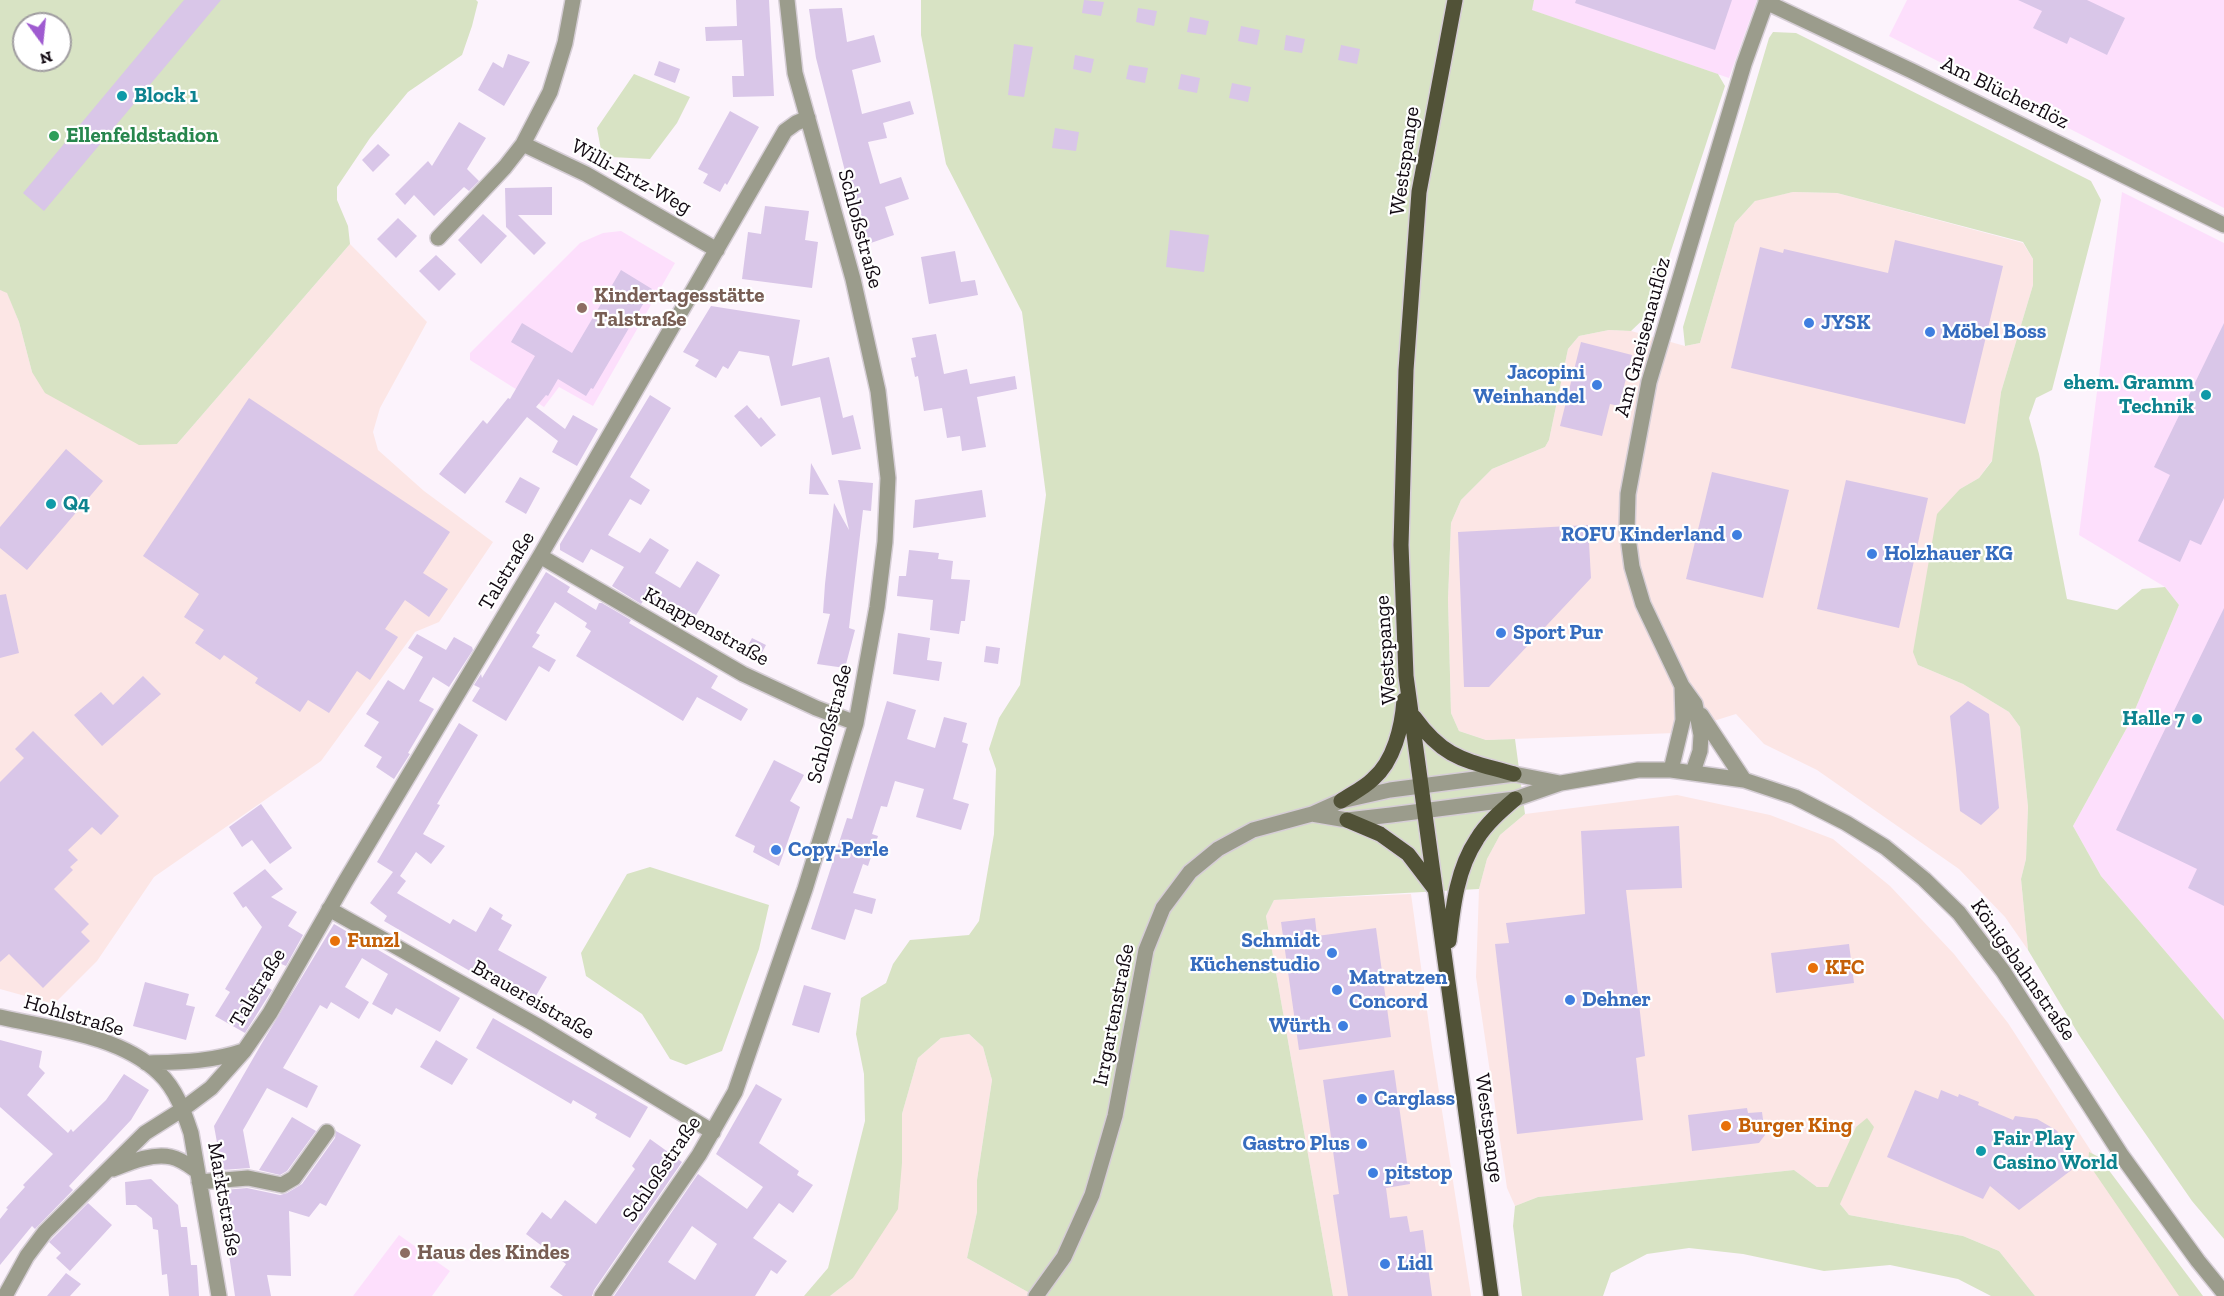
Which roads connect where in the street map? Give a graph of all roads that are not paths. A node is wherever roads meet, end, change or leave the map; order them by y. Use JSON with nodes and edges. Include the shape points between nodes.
{"nodes":[{"id":1,"x":573,"y":0,"type":"edge"},
{"id":2,"x":787,"y":0,"type":"edge"},
{"id":3,"x":1455,"y":0,"type":"edge"},
{"id":4,"x":1766,"y":1,"type":"edge"},
{"id":5,"x":808,"y":118,"type":"junction"},
{"id":6,"x":523,"y":144,"type":"junction"},
{"id":7,"x":2224,"y":225,"type":"edge"},
{"id":8,"x":438,"y":238,"type":"dead end"},
{"id":9,"x":717,"y":250,"type":"junction"},
{"id":10,"x":540,"y":556,"type":"junction"},
{"id":11,"x":1406,"y":676,"type":"junction"},
{"id":12,"x":1682,"y":686,"type":"junction"},
{"id":13,"x":1695,"y":704,"type":"junction"},
{"id":14,"x":1412,"y":714,"type":"junction"},
{"id":15,"x":856,"y":723,"type":"junction"},
{"id":16,"x":1671,"y":770,"type":"junction"},
{"id":17,"x":1693,"y":772,"type":"junction"},
{"id":18,"x":1514,"y":774,"type":"junction"},
{"id":19,"x":1744,"y":780,"type":"junction"},
{"id":20,"x":1561,"y":783,"type":"junction"},
{"id":21,"x":1422,"y":786,"type":"junction"},
{"id":22,"x":1515,"y":799,"type":"junction"},
{"id":23,"x":1341,"y":801,"type":"junction"},
{"id":24,"x":1425,"y":810,"type":"junction"},
{"id":25,"x":1312,"y":814,"type":"junction"},
{"id":26,"x":1347,"y":820,"type":"junction"},
{"id":27,"x":1436,"y":890,"type":"junction"},
{"id":28,"x":329,"y":909,"type":"junction"},
{"id":29,"x":1446,"y":962,"type":"junction"},
{"id":30,"x":0,"y":1017,"type":"edge"},
{"id":31,"x":244,"y":1051,"type":"junction"},
{"id":32,"x":146,"y":1063,"type":"junction"},
{"id":33,"x":183,"y":1109,"type":"junction"},
{"id":34,"x":327,"y":1132,"type":"dead end"},
{"id":35,"x":713,"y":1132,"type":"junction"},
{"id":36,"x":102,"y":1174,"type":"junction"},
{"id":37,"x":198,"y":1177,"type":"junction"},
{"id":38,"x":2224,"y":1293,"type":"edge"},
{"id":39,"x":5,"y":1296,"type":"edge"},
{"id":40,"x":219,"y":1296,"type":"edge"},
{"id":41,"x":602,"y":1296,"type":"edge"},
{"id":42,"x":1036,"y":1296,"type":"edge"},
{"id":43,"x":1491,"y":1296,"type":"edge"}],
"edges":[{"from":1,"to":6,"type":"street","via":[[550,92]]},
{"from":2,"to":5,"type":"street","name":"Schloßstraße","via":[[795,73]]},
{"from":3,"to":11,"type":"main road","name":"Westspange","via":[[1419,192],[1406,370],[1401,545]]},
{"from":4,"to":7,"type":"street","name":"Am Blücherflöz"},
{"from":4,"to":12,"type":"street","name":"Am Gneisenauflöz","via":[[1649,382],[1628,494],[1627,530],[1635,576],[1643,604]]},
{"from":5,"to":9,"type":"street","name":"Talstraße","via":[[785,131]]},
{"from":5,"to":15,"type":"street","name":"Schloßstraße","via":[[870,353],[888,478],[877,607]]},
{"from":6,"to":8,"type":"street"},
{"from":6,"to":9,"type":"street","name":"Willi-Ertz-Weg","via":[[586,174]]},
{"from":9,"to":10,"type":"street","name":"Talstraße"},
{"from":10,"to":15,"type":"street","name":"Knappenstraße","via":[[743,674]]},
{"from":10,"to":28,"type":"street","name":"Talstraße"},
{"from":11,"to":14,"type":"main road","name":"Westspange"},
{"from":11,"to":23,"type":"main road","via":[[1403,717],[1393,749],[1374,779]]},
{"from":12,"to":13,"type":"street","name":"Am Gneisenauflöz"},
{"from":12,"to":16,"type":"street","name":"Am Gneisenauflöz","via":[[1683,720]]},
{"from":13,"to":17,"type":"street","name":"Am Gneisenauflöz","via":[[1701,735]]},
{"from":13,"to":19,"type":"street","name":"Am Gneisenauflöz"},
{"from":14,"to":18,"type":"main road","via":[[1426,734],[1457,758]]},
{"from":14,"to":21,"type":"main road","name":"Westspange"},
{"from":15,"to":35,"type":"street","name":"Schloßstraße","via":[[752,1046],[735,1092]]},
{"from":16,"to":17,"type":"street","name":"Königsbahnstraße"},
{"from":16,"to":20,"type":"street","name":"Königsbahnstraße","via":[[1638,770]]},
{"from":17,"to":19,"type":"street","name":"Königsbahnstraße"},
{"from":18,"to":20,"type":"street","name":"Königsbahnstraße"},
{"from":18,"to":21,"type":"street","name":"Königsbahnstraße"},
{"from":19,"to":38,"type":"street","name":"Königsbahnstraße","via":[[1796,797],[1885,847],[1959,913],[2003,971],[2122,1156]]},
{"from":20,"to":22,"type":"street","name":"Königsbahnstraße"},
{"from":21,"to":23,"type":"street","name":"Irrgartenstraße"},
{"from":21,"to":24,"type":"main road","name":"Westspange"},
{"from":22,"to":24,"type":"street","name":"Königsbahnstraße"},
{"from":22,"to":29,"type":"main road","via":[[1477,839],[1464,864],[1454,901]]},
{"from":23,"to":25,"type":"street","name":"Irrgartenstraße"},
{"from":24,"to":26,"type":"street","name":"Irrgartenstraße"},
{"from":24,"to":27,"type":"main road","name":"Westspange"},
{"from":25,"to":26,"type":"street","name":"Irrgartenstraße"},
{"from":25,"to":42,"type":"street","name":"Irrgartenstraße","via":[[1252,830],[1218,849],[1190,872],[1163,908],[1146,950],[1114,1116],[1092,1195],[1064,1257]]},
{"from":26,"to":27,"type":"main road","via":[[1380,834],[1408,854]]},
{"from":27,"to":29,"type":"main road","name":"Westspange"},
{"from":28,"to":31,"type":"street","name":"Talstraße"},
{"from":28,"to":35,"type":"street","name":"Brauereistraße","via":[[536,1025]]},
{"from":29,"to":43,"type":"main road","name":"Westspange"},
{"from":30,"to":32,"type":"street","name":"Hohlstraße","via":[[83,1036],[117,1047]]},
{"from":31,"to":32,"type":"street","name":"Talstraße","via":[[198,1061]]},
{"from":31,"to":33,"type":"street","name":"Talstraße","via":[[210,1088]]},
{"from":32,"to":33,"type":"street","name":"Hohlstraße","via":[[160,1074]]},
{"from":33,"to":36,"type":"street","name":"Talstraße","via":[[145,1133]]},
{"from":33,"to":37,"type":"street","name":"Marktstraße"},
{"from":34,"to":37,"type":"street","via":[[288,1183]]},
{"from":35,"to":41,"type":"street","name":"Schloßstraße"},
{"from":36,"to":37,"type":"street","via":[[130,1162],[171,1157],[182,1161]]},
{"from":36,"to":39,"type":"street","name":"Talstraße","via":[[45,1232]]},
{"from":37,"to":40,"type":"street","name":"Marktstraße"}]}
